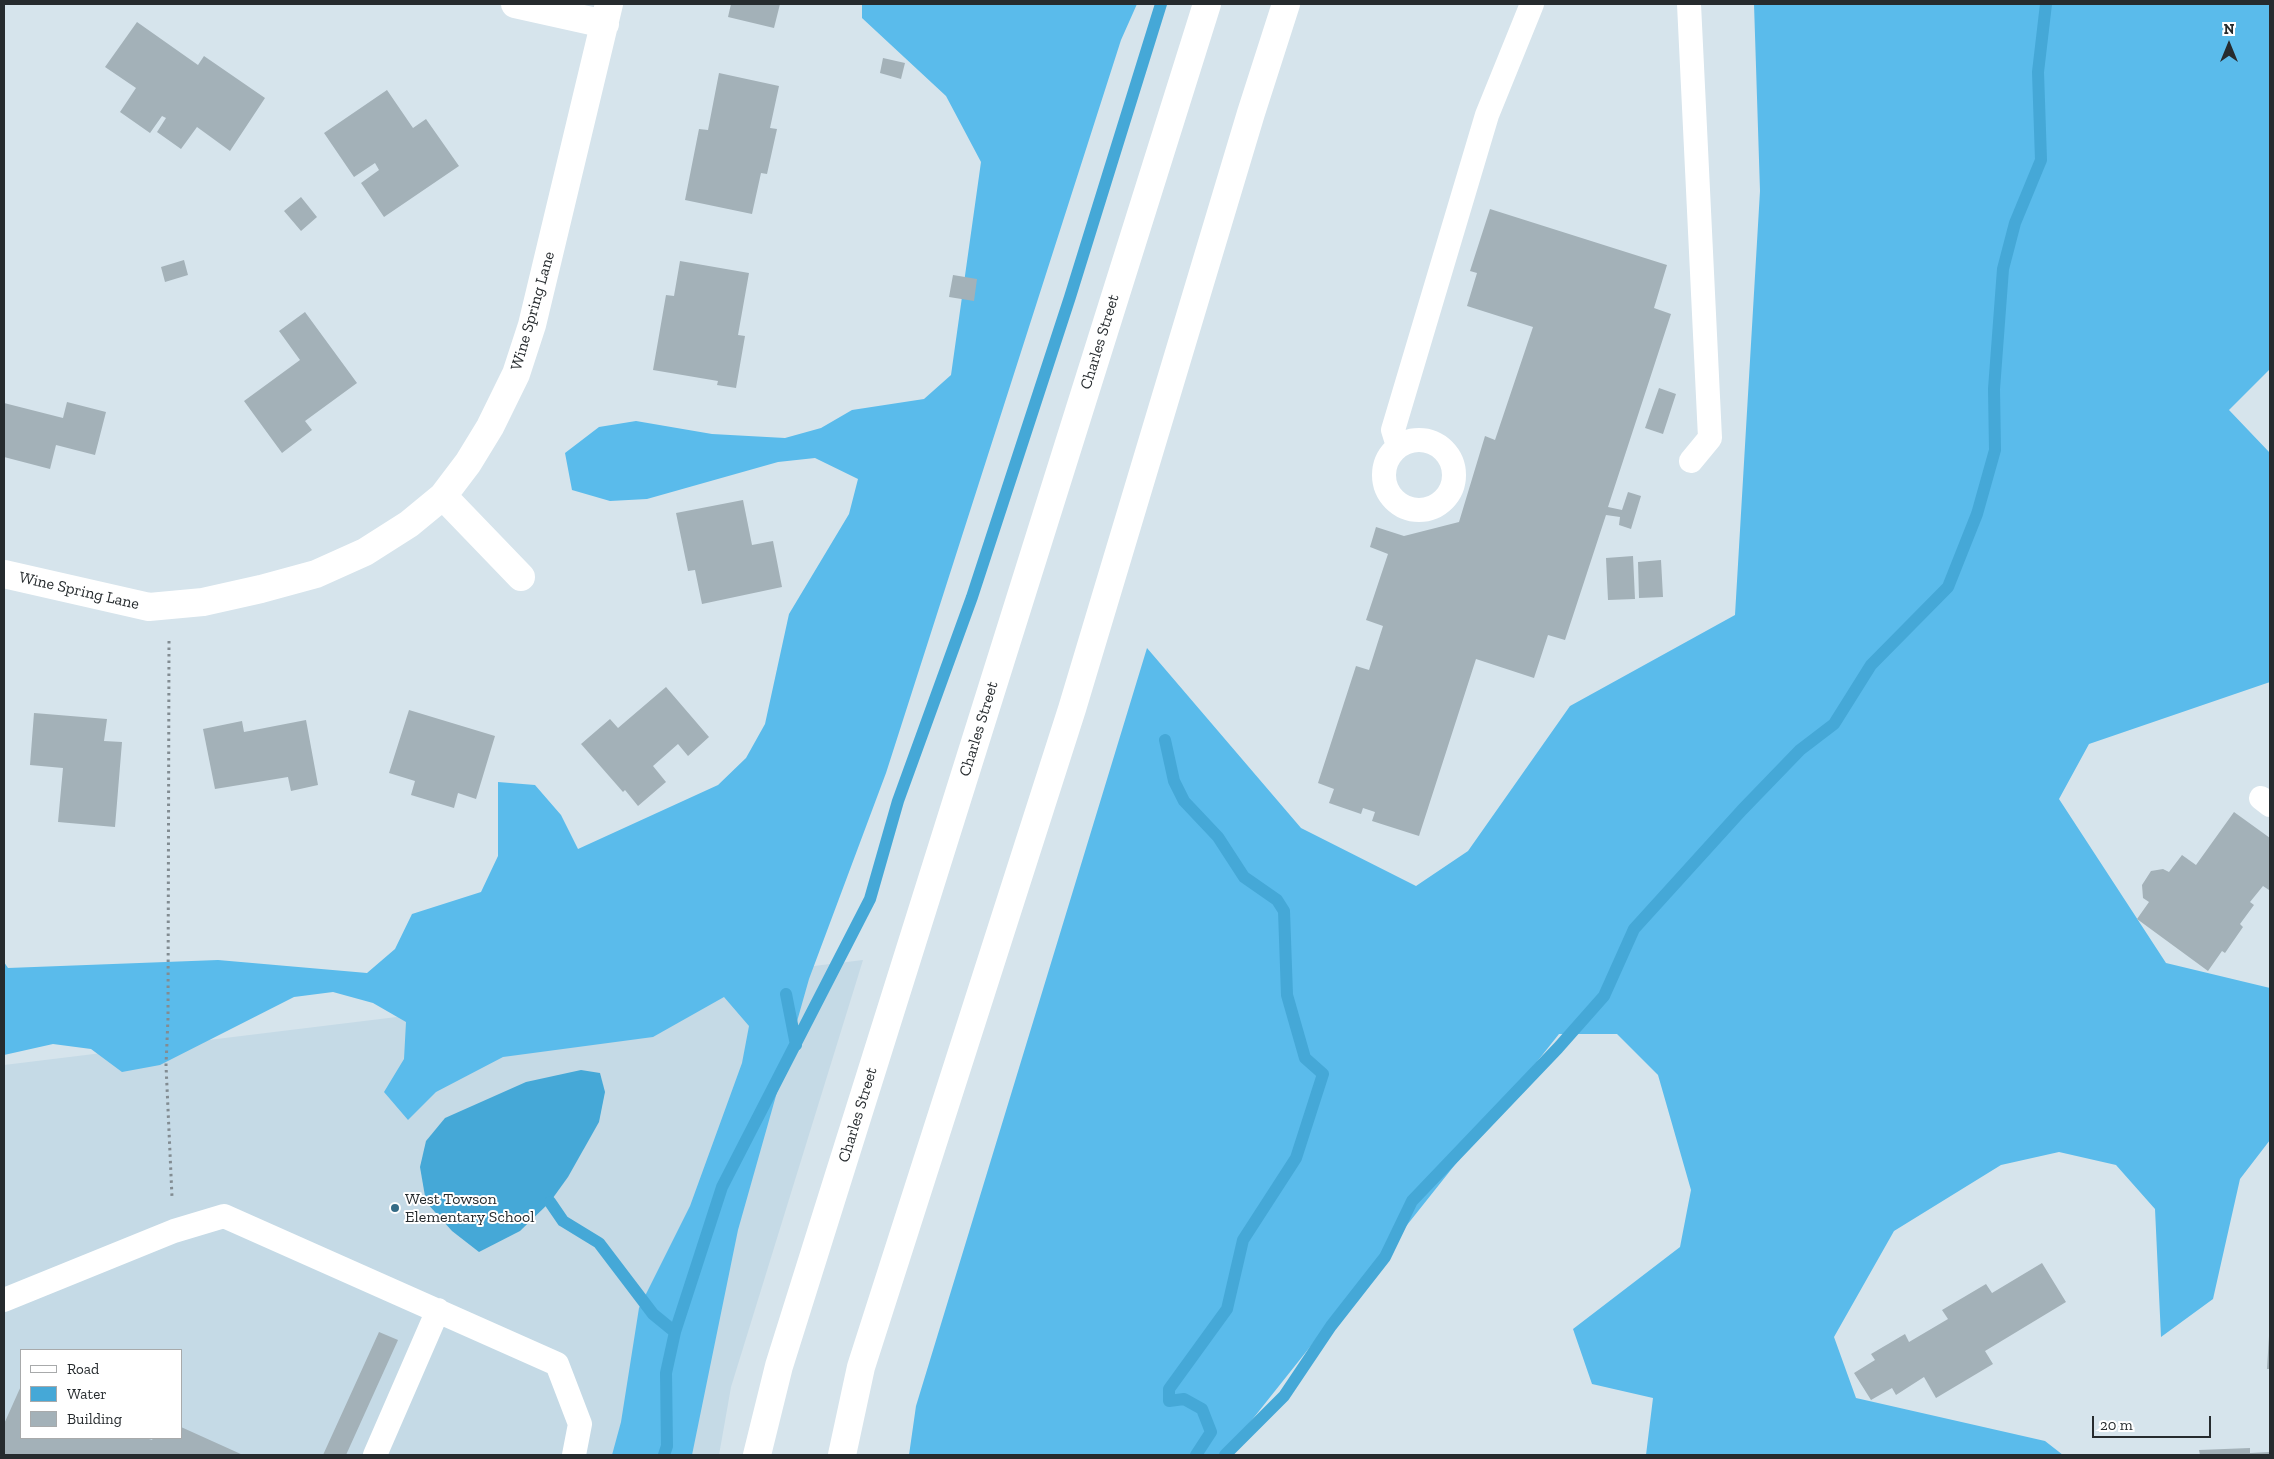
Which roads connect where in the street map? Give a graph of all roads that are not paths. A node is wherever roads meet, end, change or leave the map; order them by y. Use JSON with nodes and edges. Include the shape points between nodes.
{"nodes":[{"id":1,"x":515,"y":4,"type":"edge"},
{"id":2,"x":1207,"y":4,"type":"edge"},
{"id":3,"x":1286,"y":4,"type":"edge"},
{"id":4,"x":1532,"y":4,"type":"edge"},
{"id":5,"x":1689,"y":4,"type":"edge"},
{"id":6,"x":607,"y":14,"type":"edge"},
{"id":7,"x":1398,"y":446,"type":"dead end"},
{"id":8,"x":1690,"y":461,"type":"dead end"},
{"id":9,"x":443,"y":496,"type":"junction"},
{"id":10,"x":4,"y":574,"type":"edge"},
{"id":11,"x":521,"y":578,"type":"dead end"},
{"id":12,"x":4,"y":1300,"type":"edge"},
{"id":13,"x":438,"y":1310,"type":"junction"},
{"id":14,"x":375,"y":1455,"type":"edge"},
{"id":15,"x":574,"y":1455,"type":"edge"},
{"id":16,"x":757,"y":1455,"type":"edge"},
{"id":17,"x":842,"y":1455,"type":"edge"}],
"edges":[{"from":1,"to":6,"type":"main road"},
{"from":2,"to":16,"type":"main road","name":"Charles Street","via":[[779,1366]]},
{"from":3,"to":17,"type":"main road","via":[[1072,710],[861,1367]]},
{"from":4,"to":7,"type":"lane","via":[[1487,115],[1393,430]]},
{"from":5,"to":8,"type":"lane","via":[[1710,438]]},
{"from":6,"to":9,"type":"main road","name":"Wine Spring Lane","via":[[535,316],[516,374],[490,427]]},
{"from":9,"to":10,"type":"main road","name":"Wine Spring Lane","via":[[408,524],[364,552],[316,574],[213,600],[149,607]]},
{"from":9,"to":11,"type":"main road"},
{"from":12,"to":13,"type":"lane","via":[[174,1231],[224,1216]]},
{"from":13,"to":14,"type":"lane"},
{"from":13,"to":15,"type":"lane","via":[[557,1364],[580,1424]]}]}
